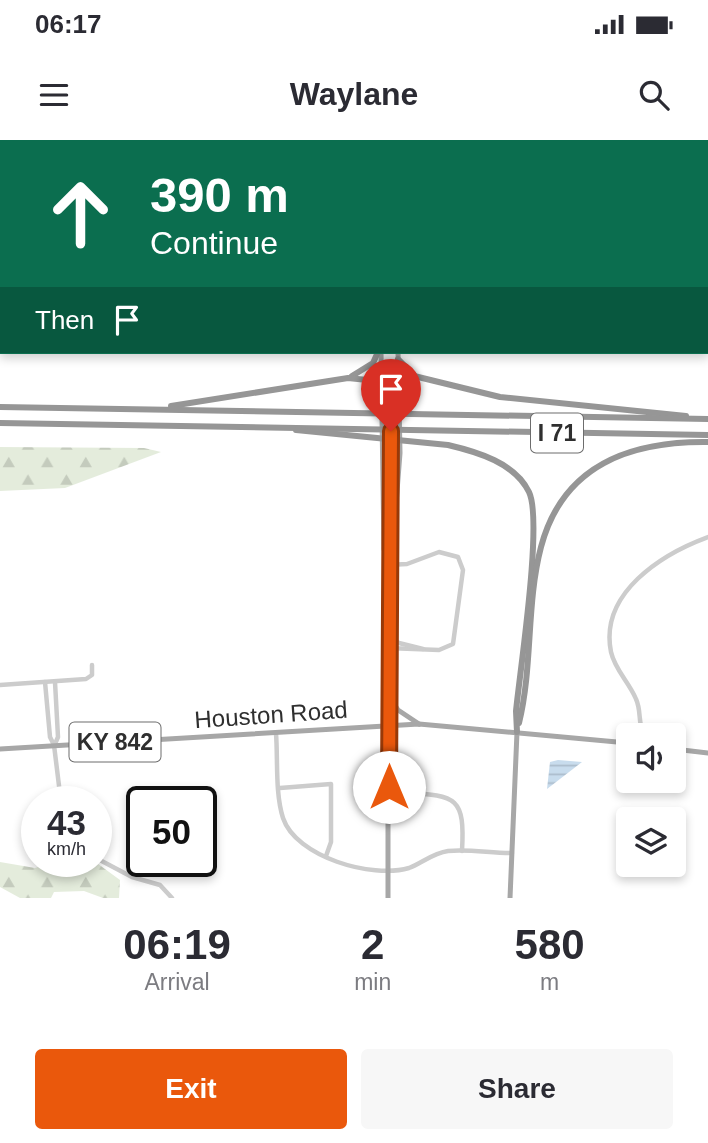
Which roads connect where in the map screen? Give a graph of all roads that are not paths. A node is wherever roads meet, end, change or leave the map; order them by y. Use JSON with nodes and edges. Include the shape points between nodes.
{"nodes":[{"id":1,"x":379,"y":354,"type":"edge"},
{"id":2,"x":380,"y":354,"type":"edge"},
{"id":3,"x":398,"y":355,"type":"edge"},
{"id":4,"x":399,"y":375,"type":"junction"},
{"id":5,"x":415,"y":376,"type":"junction"},
{"id":6,"x":348,"y":378,"type":"junction"},
{"id":7,"x":382,"y":384,"type":"junction"},
{"id":8,"x":0,"y":407,"type":"edge"},
{"id":9,"x":157,"y":409,"type":"junction"},
{"id":10,"x":699,"y":419,"type":"junction"},
{"id":11,"x":708,"y":419,"type":"edge"},
{"id":12,"x":0,"y":423,"type":"edge"},
{"id":13,"x":375,"y":434,"type":"junction"},
{"id":14,"x":708,"y":435,"type":"edge"},
{"id":15,"x":708,"y":442,"type":"edge"},
{"id":16,"x":708,"y":537,"type":"edge"},
{"id":17,"x":393,"y":550,"type":"junction"},
{"id":18,"x":388,"y":565,"type":"junction"},
{"id":19,"x":388,"y":635,"type":"junction"},
{"id":20,"x":388,"y":648,"type":"junction"},
{"id":21,"x":424,"y":649,"type":"junction"},
{"id":22,"x":92,"y":665,"type":"dead end"},
{"id":23,"x":46,"y":682,"type":"junction"},
{"id":24,"x":55,"y":682,"type":"junction"},
{"id":25,"x":0,"y":685,"type":"edge"},
{"id":26,"x":388,"y":696,"type":"junction"},
{"id":27,"x":639,"y":723,"type":"edge"},
{"id":28,"x":389,"y":724,"type":"junction"},
{"id":29,"x":419,"y":724,"type":"junction"},
{"id":30,"x":517,"y":732,"type":"junction"},
{"id":31,"x":276,"y":733,"type":"junction"},
{"id":32,"x":616,"y":742,"type":"edge"},
{"id":33,"x":54,"y":745,"type":"junction"},
{"id":34,"x":0,"y":748,"type":"edge"},
{"id":35,"x":686,"y":750,"type":"edge"},
{"id":36,"x":708,"y":753,"type":"edge"},
{"id":37,"x":59,"y":786,"type":"edge"},
{"id":38,"x":280,"y":788,"type":"junction"},
{"id":39,"x":406,"y":793,"type":"dead end"},
{"id":40,"x":462,"y":851,"type":"junction"},
{"id":41,"x":512,"y":853,"type":"junction"},
{"id":42,"x":326,"y":856,"type":"junction"},
{"id":43,"x":112,"y":866,"type":"edge"},
{"id":44,"x":388,"y":870,"type":"junction"},
{"id":45,"x":172,"y":898,"type":"edge"},
{"id":46,"x":388,"y":898,"type":"edge"},
{"id":47,"x":510,"y":898,"type":"edge"}],
"edges":[{"from":1,"to":6,"type":"highway","via":[[373,363]]},
{"from":2,"to":7,"type":"main road"},
{"from":3,"to":4,"type":"main road"},
{"from":3,"to":5,"type":"highway"},
{"from":4,"to":5,"type":"highway"},
{"from":4,"to":7,"type":"highway"},
{"from":4,"to":17,"type":"main road","via":[[400,453]]},
{"from":5,"to":10,"type":"highway","via":[[500,397]]},
{"from":6,"to":7,"type":"highway","via":[[368,377]]},
{"from":6,"to":9,"type":"highway"},
{"from":7,"to":17,"type":"highway","via":[[391,405]]},
{"from":7,"to":18,"type":"main road","via":[[384,550]]},
{"from":8,"to":9,"type":"highway","number":"I 71"},
{"from":9,"to":10,"type":"highway","number":"I 71"},
{"from":10,"to":11,"type":"highway","number":"I 71"},
{"from":12,"to":13,"type":"highway"},
{"from":13,"to":14,"type":"highway","number":"I 71"},
{"from":13,"to":30,"type":"highway","via":[[472,450],[513,472],[529,493],[535,524]]},
{"from":15,"to":30,"type":"highway","via":[[651,445],[615,456],[580,480],[557,509],[541,547]]},
{"from":16,"to":27,"type":"street","via":[[650,567],[629,590],[614,618],[612,654],[637,701]]},
{"from":17,"to":18,"type":"main road"},
{"from":18,"to":19,"type":"main road"},
{"from":18,"to":21,"type":"street","via":[[407,564],[439,552],[454,554],[463,565],[453,644],[445,649]]},
{"from":19,"to":20,"type":"main road"},
{"from":19,"to":21,"type":"street"},
{"from":20,"to":21,"type":"street"},
{"from":20,"to":26,"type":"main road"},
{"from":22,"to":24,"type":"street","via":[[92,674],[86,679]]},
{"from":23,"to":24,"type":"street"},
{"from":23,"to":25,"type":"street"},
{"from":23,"to":33,"type":"street"},
{"from":24,"to":33,"type":"street","via":[[58,737]]},
{"from":26,"to":28,"type":"main road"},
{"from":26,"to":29,"type":"main road","via":[[398,710]]},
{"from":28,"to":29,"type":"main road","name":"Houston Road","number":"KY 842"},
{"from":28,"to":31,"type":"main road","name":"Houston Road","number":"KY 842"},
{"from":28,"to":44,"type":"main road"},
{"from":29,"to":30,"type":"main road","name":"Houston Road","number":"KY 842"},
{"from":30,"to":32,"type":"main road","name":"Houston Road","number":"KY 842"},
{"from":30,"to":41,"type":"main road"},
{"from":31,"to":33,"type":"main road","name":"Houston Road","number":"KY 842"},
{"from":31,"to":38,"type":"street"},
{"from":33,"to":34,"type":"main road","name":"Houston Road","number":"KY 842"},
{"from":33,"to":37,"type":"street"},
{"from":35,"to":36,"type":"main road"},
{"from":38,"to":42,"type":"street","via":[[282,815],[292,834]]},
{"from":38,"to":42,"type":"street","via":[[331,784],[331,842]]},
{"from":39,"to":40,"type":"street","via":[[443,795],[457,803],[463,817]]},
{"from":40,"to":41,"type":"street"},
{"from":40,"to":44,"type":"street","via":[[444,852],[409,868]]},
{"from":41,"to":47,"type":"main road"},
{"from":42,"to":44,"type":"street","via":[[354,868]]},
{"from":43,"to":45,"type":"street","via":[[160,885]]},
{"from":44,"to":46,"type":"main road"}]}
